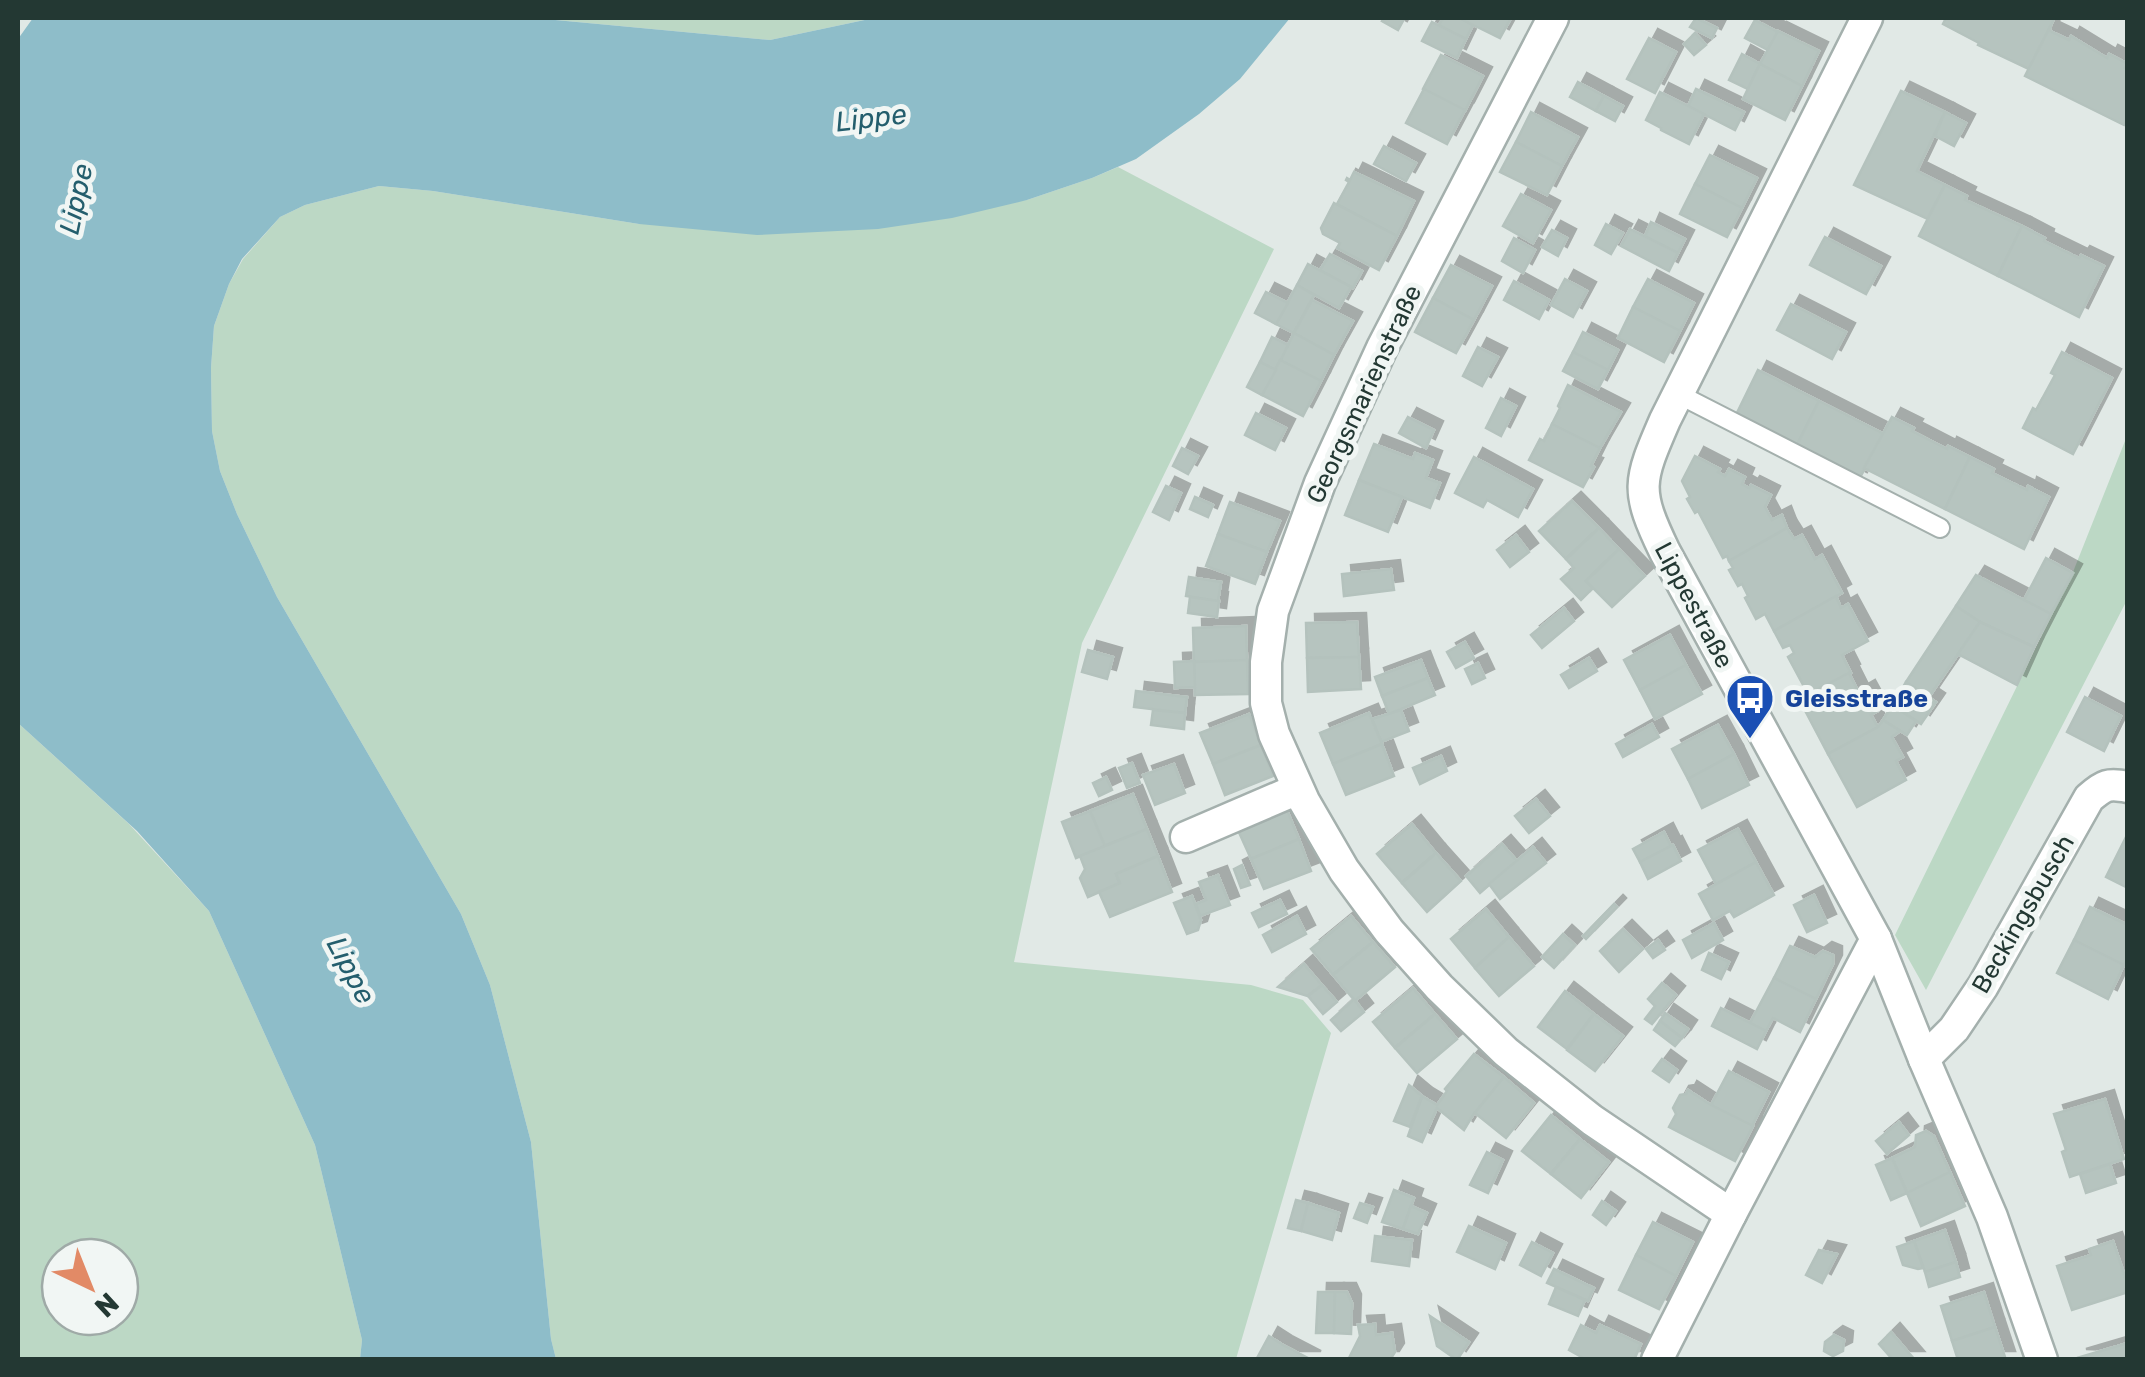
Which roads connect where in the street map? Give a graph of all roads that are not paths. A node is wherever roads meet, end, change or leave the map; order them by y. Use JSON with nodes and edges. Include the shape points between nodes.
{"nodes":[{"id":1,"x":1553,"y":18,"type":"edge"},
{"id":2,"x":1868,"y":18,"type":"edge"},
{"id":3,"x":1678,"y":394,"type":"junction"},
{"id":4,"x":1940,"y":528,"type":"dead end"},
{"id":5,"x":2128,"y":787,"type":"edge"},
{"id":6,"x":1298,"y":789,"type":"junction"},
{"id":7,"x":1186,"y":837,"type":"dead end"},
{"id":8,"x":1876,"y":939,"type":"junction"},
{"id":9,"x":1924,"y":1059,"type":"junction"},
{"id":10,"x":1731,"y":1214,"type":"junction"},
{"id":11,"x":1657,"y":1360,"type":"edge"},
{"id":12,"x":2042,"y":1360,"type":"edge"}],
"edges":[{"from":1,"to":6,"type":"street","name":"Georgsmarienstraße","via":[[1350,414],[1272,611],[1266,703]]},
{"from":2,"to":3,"type":"street","name":"Lippestraße"},
{"from":3,"to":4,"type":"lane"},
{"from":3,"to":8,"type":"street","name":"Lippestraße","via":[[1642,478],[1650,520]]},
{"from":5,"to":9,"type":"street","name":"Beckingsbusch","via":[[2103,786],[2089,798],[1983,986]]},
{"from":6,"to":7,"type":"street"},
{"from":6,"to":10,"type":"street","name":"Georgsmarienstraße","via":[[1389,931],[1506,1052]]},
{"from":8,"to":9,"type":"street","name":"Lippestraße"},
{"from":8,"to":10,"type":"street"},
{"from":9,"to":12,"type":"street","name":"Lippestraße","via":[[1992,1217]]},
{"from":10,"to":11,"type":"street"}]}
